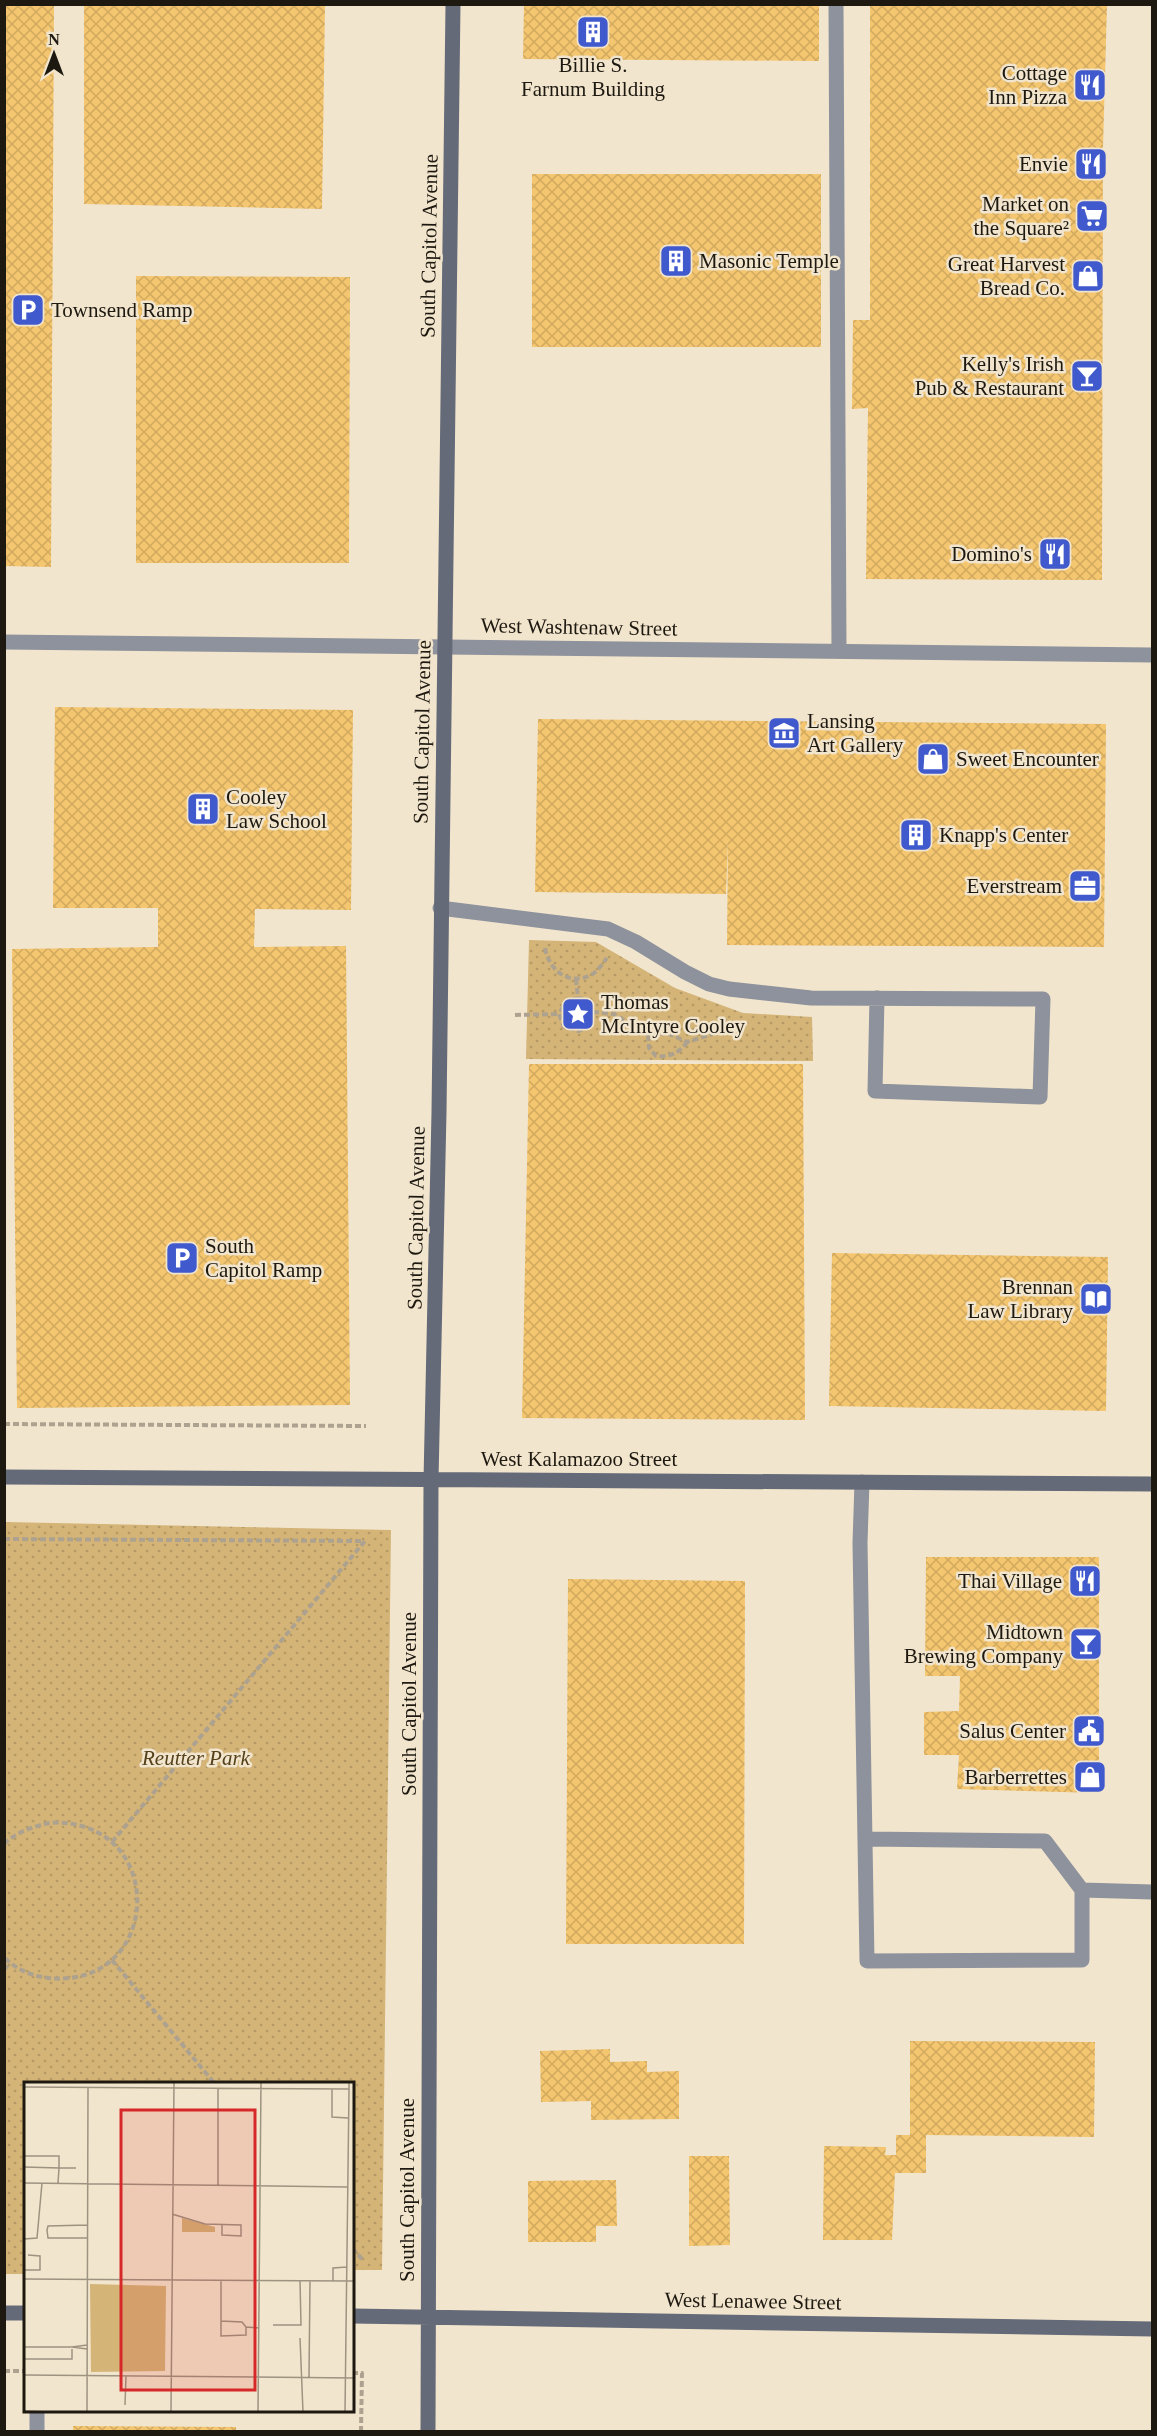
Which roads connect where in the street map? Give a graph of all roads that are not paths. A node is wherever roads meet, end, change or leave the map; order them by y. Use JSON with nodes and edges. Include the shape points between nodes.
{"nodes":[{"id":1,"x":453,"y":4,"type":"edge"},
{"id":2,"x":836,"y":4,"type":"edge"},
{"id":3,"x":4,"y":642,"type":"edge"},
{"id":4,"x":444,"y":646,"type":"junction"},
{"id":5,"x":838,"y":651,"type":"junction"},
{"id":6,"x":1152,"y":655,"type":"edge"},
{"id":7,"x":440,"y":908,"type":"junction"},
{"id":8,"x":877,"y":998,"type":"junction"},
{"id":9,"x":4,"y":1477,"type":"edge"},
{"id":10,"x":431,"y":1480,"type":"junction"},
{"id":11,"x":862,"y":1482,"type":"junction"},
{"id":12,"x":1152,"y":1484,"type":"edge"},
{"id":13,"x":867,"y":1839,"type":"junction"},
{"id":14,"x":1082,"y":1890,"type":"junction"},
{"id":15,"x":1152,"y":1892,"type":"edge"},
{"id":16,"x":4,"y":2313,"type":"edge"},
{"id":17,"x":24,"y":2313,"type":"edge"},
{"id":18,"x":354,"y":2316,"type":"edge"},
{"id":19,"x":428,"y":2317,"type":"junction"},
{"id":20,"x":1152,"y":2329,"type":"edge"},
{"id":21,"x":38,"y":2412,"type":"edge"},
{"id":22,"x":37,"y":2432,"type":"edge"},
{"id":23,"x":428,"y":2432,"type":"edge"}],
"edges":[{"from":1,"to":4,"type":"street","name":"South Capitol Avenue"},
{"from":2,"to":5,"type":"street"},
{"from":3,"to":4,"type":"street","name":"West Washtenaw Street"},
{"from":4,"to":5,"type":"street","name":"West Washtenaw Street"},
{"from":4,"to":7,"type":"street","name":"South Capitol Avenue"},
{"from":5,"to":6,"type":"street","name":"West Washtenaw Street"},
{"from":7,"to":8,"type":"street","via":[[608,929],[709,984],[729,989],[811,998]]},
{"from":7,"to":10,"type":"street","name":"South Capitol Avenue"},
{"from":8,"to":8,"type":"street","via":[[1043,999],[1040,1097],[875,1090]]},
{"from":9,"to":10,"type":"street","name":"West Kalamazoo Street"},
{"from":10,"to":11,"type":"street","name":"West Kalamazoo Street"},
{"from":10,"to":19,"type":"street","name":"South Capitol Avenue"},
{"from":11,"to":12,"type":"street","name":"West Kalamazoo Street"},
{"from":11,"to":13,"type":"street"},
{"from":13,"to":14,"type":"street","via":[[1045,1840]]},
{"from":13,"to":14,"type":"street","via":[[867,1961],[1082,1960]]},
{"from":14,"to":15,"type":"street"},
{"from":16,"to":17,"type":"street"},
{"from":18,"to":19,"type":"street","name":"West Lenawee Street"},
{"from":19,"to":20,"type":"street","name":"West Lenawee Street"},
{"from":19,"to":23,"type":"street","name":"South Capitol Avenue"},
{"from":21,"to":22,"type":"street"}]}
